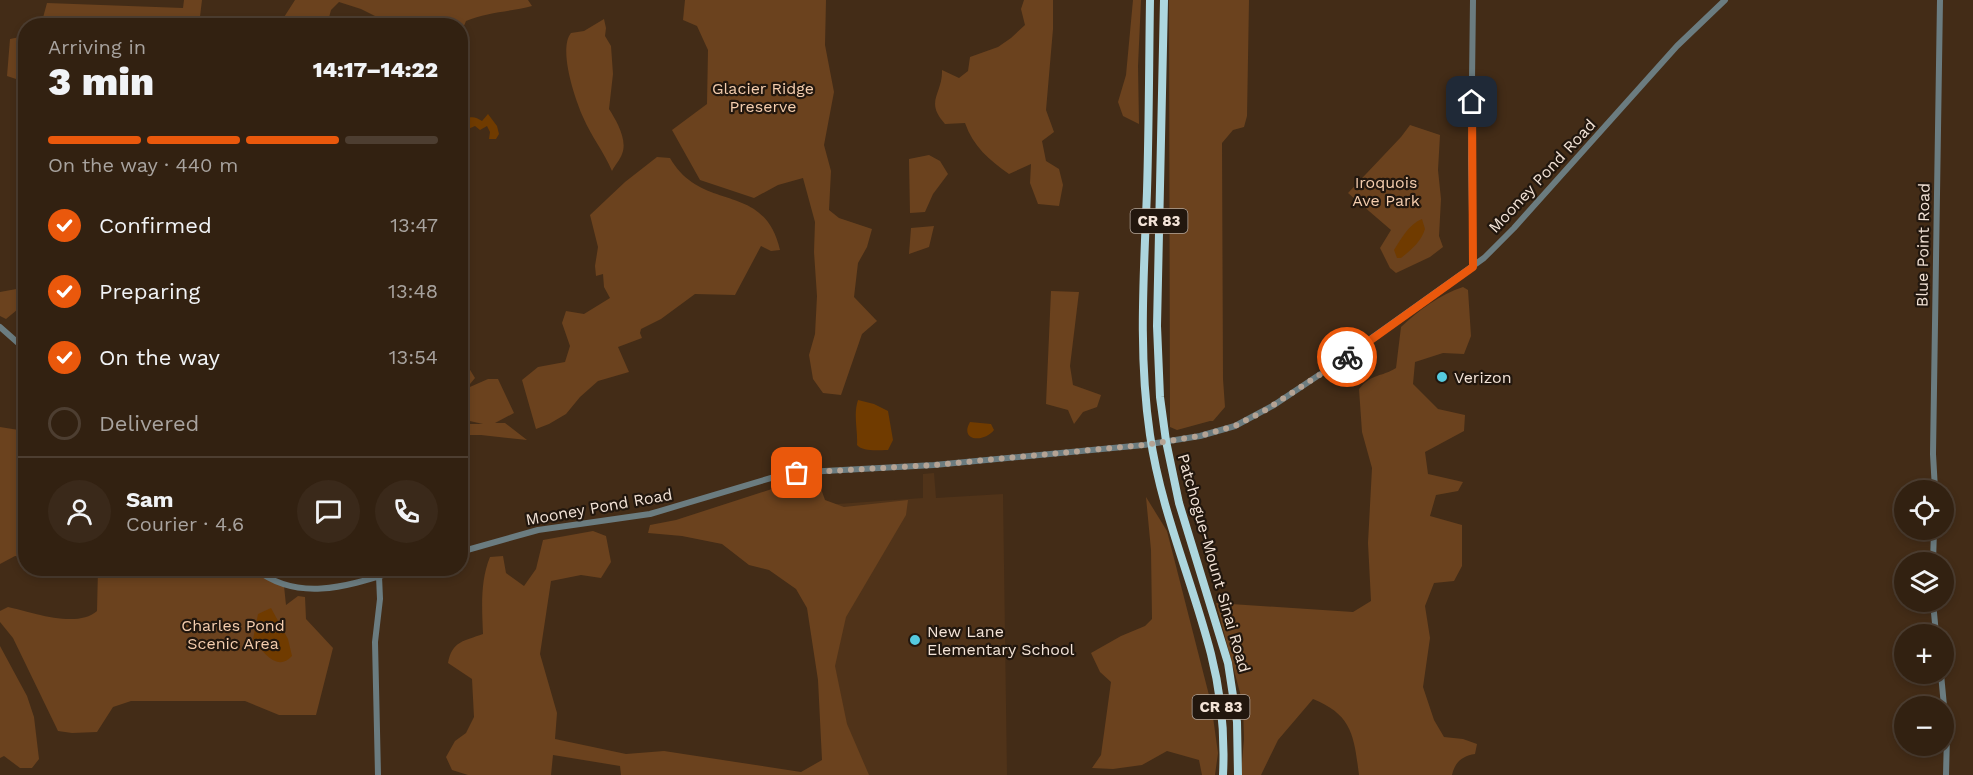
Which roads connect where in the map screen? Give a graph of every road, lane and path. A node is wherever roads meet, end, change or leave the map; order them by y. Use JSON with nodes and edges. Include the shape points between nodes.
{"nodes":[{"id":1,"x":1150,"y":0,"type":"edge"},
{"id":2,"x":1164,"y":0,"type":"edge"},
{"id":3,"x":1473,"y":0,"type":"edge"},
{"id":4,"x":1725,"y":0,"type":"edge"},
{"id":5,"x":1940,"y":0,"type":"edge"},
{"id":6,"x":1473,"y":267,"type":"junction"},
{"id":7,"x":0,"y":327,"type":"edge"},
{"id":8,"x":18,"y":343,"type":"edge"},
{"id":9,"x":1166,"y":441,"type":"junction"},
{"id":10,"x":1151,"y":444,"type":"junction"},
{"id":11,"x":1934,"y":480,"type":"edge"},
{"id":12,"x":468,"y":550,"type":"edge"},
{"id":13,"x":267,"y":576,"type":"edge"},
{"id":14,"x":379,"y":576,"type":"joint"},
{"id":15,"x":1946,"y":756,"type":"edge"},
{"id":16,"x":378,"y":775,"type":"edge"},
{"id":17,"x":1223,"y":775,"type":"edge"},
{"id":18,"x":1238,"y":775,"type":"edge"},
{"id":19,"x":1946,"y":775,"type":"edge"}],
"edges":[{"from":1,"to":10,"type":"highway","name":"Patchogue-Mount Sinai Road","number":"CR 83","via":[[1143,349]]},
{"from":2,"to":9,"type":"highway","name":"Patchogue-Mount Sinai Road","number":"CR 83","via":[[1157,344]]},
{"from":3,"to":6,"type":"street"},
{"from":4,"to":6,"type":"street","name":"Mooney Pond Road","via":[[1677,46],[1514,228]]},
{"from":5,"to":11,"type":"street","name":"Blue Point Road"},
{"from":6,"to":9,"type":"street","name":"Mooney Pond Road","via":[[1264,411],[1218,432]]},
{"from":7,"to":8,"type":"street"},
{"from":9,"to":10,"type":"street","name":"Mooney Pond Road"},
{"from":9,"to":18,"type":"highway","name":"Patchogue-Mount Sinai Road","number":"CR 83","via":[[1179,503],[1228,663],[1237,722]]},
{"from":10,"to":12,"type":"street","name":"Mooney Pond Road","via":[[934,465],[788,473],[650,514],[538,530]]},
{"from":10,"to":17,"type":"highway","name":"Patchogue-Mount Sinai Road","number":"CR 83","via":[[1165,505],[1213,664],[1222,726]]},
{"from":13,"to":14,"type":"street","via":[[305,590],[324,590]]},
{"from":14,"to":16,"type":"street","via":[[375,642]]},
{"from":15,"to":19,"type":"street"}]}
